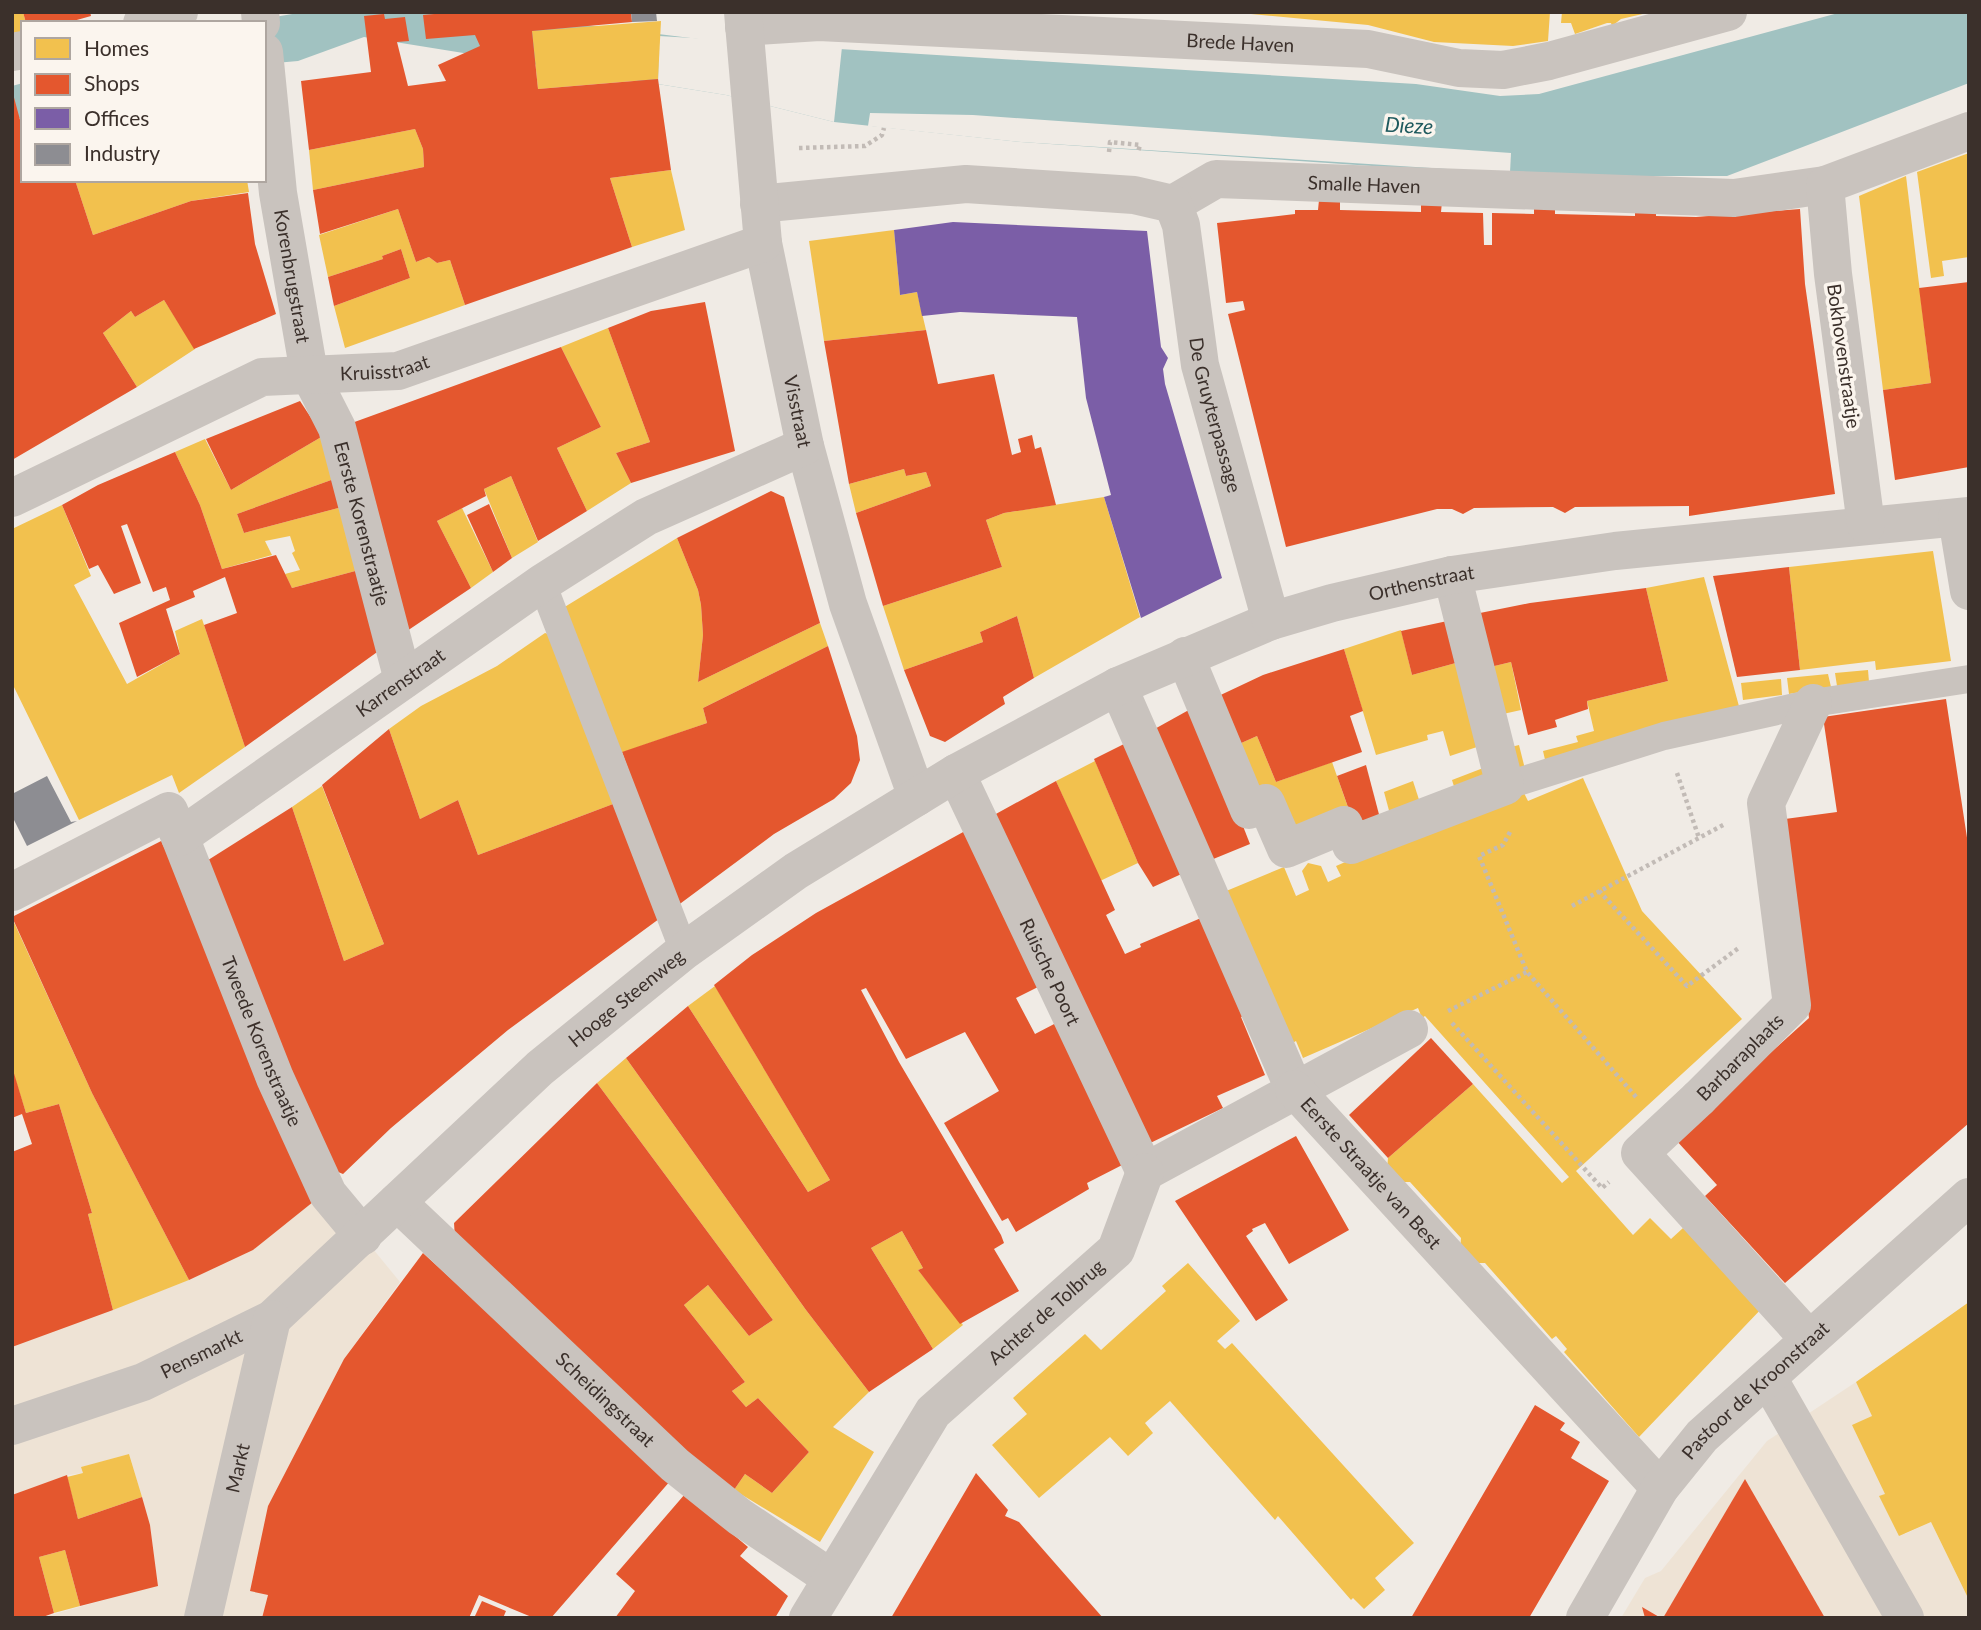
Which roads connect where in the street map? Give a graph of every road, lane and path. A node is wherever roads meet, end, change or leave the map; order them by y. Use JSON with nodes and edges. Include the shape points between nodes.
{"nodes":[{"id":1,"x":179,"y":12,"type":"edge"},
{"id":2,"x":1728,"y":12,"type":"edge"},
{"id":3,"x":744,"y":19,"type":"edge"},
{"id":4,"x":149,"y":21,"type":"edge"},
{"id":5,"x":266,"y":67,"type":"edge"},
{"id":6,"x":884,"y":128,"type":"dead end"},
{"id":7,"x":1969,"y":131,"type":"edge"},
{"id":8,"x":821,"y":148,"type":"dead end"},
{"id":9,"x":1109,"y":148,"type":"dead end"},
{"id":10,"x":1138,"y":150,"type":"dead end"},
{"id":11,"x":1825,"y":185,"type":"junction"},
{"id":12,"x":759,"y":204,"type":"junction"},
{"id":13,"x":1173,"y":204,"type":"junction"},
{"id":14,"x":763,"y":243,"type":"junction"},
{"id":15,"x":309,"y":373,"type":"junction"},
{"id":16,"x":805,"y":446,"type":"junction"},
{"id":17,"x":12,"y":498,"type":"edge"},
{"id":18,"x":1963,"y":517,"type":"edge"},
{"id":19,"x":1866,"y":525,"type":"junction"},
{"id":20,"x":1452,"y":575,"type":"junction"},
{"id":21,"x":542,"y":583,"type":"junction"},
{"id":22,"x":1969,"y":591,"type":"edge"},
{"id":23,"x":1271,"y":621,"type":"junction"},
{"id":24,"x":1185,"y":656,"type":"junction"},
{"id":25,"x":1969,"y":679,"type":"edge"},
{"id":26,"x":403,"y":680,"type":"junction"},
{"id":27,"x":1118,"y":686,"type":"junction"},
{"id":28,"x":1813,"y":703,"type":"junction"},
{"id":29,"x":1664,"y":736,"type":"junction"},
{"id":30,"x":956,"y":773,"type":"junction"},
{"id":31,"x":1506,"y":786,"type":"junction"},
{"id":32,"x":917,"y":797,"type":"junction"},
{"id":33,"x":1766,"y":803,"type":"junction"},
{"id":34,"x":180,"y":837,"type":"junction"},
{"id":35,"x":1699,"y":838,"type":"junction"},
{"id":36,"x":1479,"y":856,"type":"dead end"},
{"id":37,"x":14,"y":891,"type":"edge"},
{"id":38,"x":1599,"y":891,"type":"junction"},
{"id":39,"x":1572,"y":906,"type":"dead end"},
{"id":40,"x":1779,"y":918,"type":"junction"},
{"id":41,"x":684,"y":951,"type":"junction"},
{"id":42,"x":1527,"y":972,"type":"junction"},
{"id":43,"x":1409,"y":1029,"type":"dead end"},
{"id":44,"x":1294,"y":1089,"type":"junction"},
{"id":45,"x":1645,"y":1107,"type":"dead end"},
{"id":46,"x":1145,"y":1172,"type":"junction"},
{"id":47,"x":1602,"y":1188,"type":"dead end"},
{"id":48,"x":1969,"y":1197,"type":"edge"},
{"id":49,"x":397,"y":1202,"type":"junction"},
{"id":50,"x":362,"y":1236,"type":"junction"},
{"id":51,"x":272,"y":1318,"type":"junction"},
{"id":52,"x":1809,"y":1339,"type":"junction"},
{"id":53,"x":1768,"y":1378,"type":"junction"},
{"id":54,"x":12,"y":1426,"type":"edge"},
{"id":55,"x":1660,"y":1488,"type":"junction"},
{"id":56,"x":831,"y":1577,"type":"junction"},
{"id":57,"x":1587,"y":1617,"type":"edge"},
{"id":58,"x":203,"y":1618,"type":"edge"},
{"id":59,"x":808,"y":1618,"type":"edge"},
{"id":60,"x":1905,"y":1618,"type":"edge"}],
"edges":[{"from":1,"to":4,"type":"street"},
{"from":2,"to":3,"type":"street","name":"Brede Haven","via":[[1503,70],[1459,68],[1368,49]]},
{"from":3,"to":12,"type":"street","name":"Visstraat"},
{"from":5,"to":15,"type":"street","name":"Korenbrugstraat","via":[[278,193]]},
{"from":6,"to":8,"type":"path","via":[[882,135],[865,146]]},
{"from":7,"to":11,"type":"street","name":"Smalle Haven"},
{"from":9,"to":10,"type":"path","via":[[1110,142],[1140,145]]},
{"from":11,"to":13,"type":"street","name":"Smalle Haven","via":[[1734,198],[1216,179]]},
{"from":11,"to":19,"type":"street","name":"Bokhovenstraatje"},
{"from":12,"to":13,"type":"street","via":[[966,184],[1134,195]]},
{"from":12,"to":14,"type":"street","name":"Visstraat"},
{"from":13,"to":23,"type":"street","name":"De Gruyterpassage","via":[[1181,225],[1200,365]]},
{"from":14,"to":15,"type":"street","name":"Kruisstraat","via":[[398,371]]},
{"from":14,"to":16,"type":"street","name":"Visstraat"},
{"from":15,"to":17,"type":"street","name":"Kruisstraat","via":[[262,377]]},
{"from":15,"to":26,"type":"street","name":"Eerste Korenstraatje","via":[[337,428]]},
{"from":16,"to":21,"type":"street","name":"Karrenstraat","via":[[646,517]]},
{"from":16,"to":32,"type":"street","name":"Visstraat","via":[[848,604]]},
{"from":18,"to":19,"type":"street","name":"Orthenstraat"},
{"from":18,"to":22,"type":"street"},
{"from":19,"to":20,"type":"street","name":"Orthenstraat","via":[[1615,551]]},
{"from":20,"to":23,"type":"street","name":"Orthenstraat"},
{"from":20,"to":31,"type":"street"},
{"from":21,"to":26,"type":"street","name":"Karrenstraat"},
{"from":21,"to":41,"type":"lane"},
{"from":23,"to":24,"type":"street","name":"Orthenstraat"},
{"from":24,"to":27,"type":"street","name":"Orthenstraat"},
{"from":24,"to":31,"type":"street","via":[[1249,810],[1266,803],[1286,849],[1344,825],[1351,845]]},
{"from":25,"to":28,"type":"lane"},
{"from":26,"to":34,"type":"street","name":"Karrenstraat"},
{"from":27,"to":30,"type":"street","name":"Orthenstraat"},
{"from":27,"to":44,"type":"street","name":"Eerste Straatje van Best"},
{"from":28,"to":29,"type":"lane"},
{"from":28,"to":33,"type":"street"},
{"from":29,"to":31,"type":"lane"},
{"from":29,"to":35,"type":"path"},
{"from":30,"to":32,"type":"street","name":"Orthenstraat"},
{"from":30,"to":46,"type":"street","name":"Ruische Poort"},
{"from":32,"to":41,"type":"street","name":"Hooge Steenweg","via":[[796,870]]},
{"from":33,"to":35,"type":"path"},
{"from":33,"to":40,"type":"street","name":"Barbaraplaats"},
{"from":34,"to":37,"type":"street","via":[[169,811]]},
{"from":34,"to":50,"type":"street","name":"Tweede Korenstraatje","via":[[280,1089],[328,1194]]},
{"from":35,"to":38,"type":"path"},
{"from":36,"to":42,"type":"path"},
{"from":38,"to":39,"type":"path"},
{"from":38,"to":40,"type":"path","via":[[1687,986]]},
{"from":40,"to":52,"type":"street","name":"Barbaraplaats","via":[[1792,1005],[1640,1153]]},
{"from":41,"to":49,"type":"street","name":"Hooge Steenweg","via":[[540,1069]]},
{"from":42,"to":45,"type":"path"},
{"from":42,"to":47,"type":"path","via":[[1444,1013]]},
{"from":43,"to":44,"type":"street"},
{"from":44,"to":46,"type":"street"},
{"from":44,"to":55,"type":"street","name":"Eerste Straatje van Best"},
{"from":46,"to":56,"type":"street","name":"Achter de Tolbrug","via":[[1115,1250],[933,1412]]},
{"from":48,"to":52,"type":"street","name":"Pastoor de Kroonstraat"},
{"from":49,"to":50,"type":"street","name":"Hooge Steenweg"},
{"from":49,"to":56,"type":"street","name":"Scheidingstraat","via":[[674,1465],[740,1517]]},
{"from":50,"to":51,"type":"street","name":"Pensmarkt"},
{"from":51,"to":54,"type":"street","name":"Pensmarkt","via":[[143,1382]]},
{"from":51,"to":58,"type":"street","name":"Markt"},
{"from":52,"to":53,"type":"street","name":"Pastoor de Kroonstraat"},
{"from":53,"to":55,"type":"street","name":"Pastoor de Kroonstraat","via":[[1702,1436]]},
{"from":53,"to":60,"type":"street"},
{"from":55,"to":57,"type":"street","name":"Pastoor de Kroonstraat"},
{"from":56,"to":59,"type":"street","name":"Achter de Tolbrug"}]}
